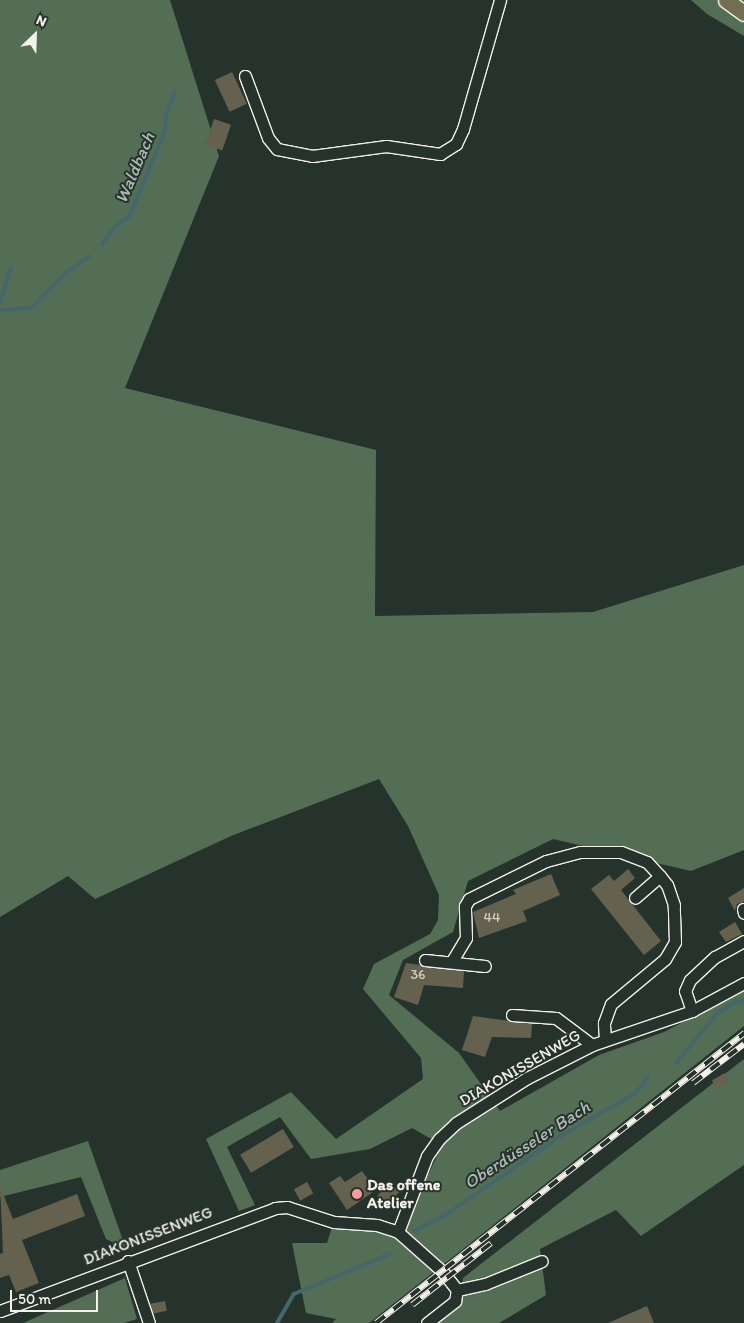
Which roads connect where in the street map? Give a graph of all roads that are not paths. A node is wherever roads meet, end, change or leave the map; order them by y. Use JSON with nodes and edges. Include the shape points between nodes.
{"nodes":[{"id":1,"x":500,"y":0,"type":"edge"},
{"id":2,"x":726,"y":0,"type":"edge"},
{"id":3,"x":744,"y":13,"type":"edge"},
{"id":4,"x":245,"y":76,"type":"dead end"},
{"id":5,"x":660,"y":876,"type":"junction"},
{"id":6,"x":635,"y":898,"type":"dead end"},
{"id":7,"x":744,"y":941,"type":"edge"},
{"id":8,"x":424,"y":960,"type":"dead end"},
{"id":9,"x":452,"y":961,"type":"junction"},
{"id":10,"x":485,"y":966,"type":"dead end"},
{"id":11,"x":744,"y":983,"type":"edge"},
{"id":12,"x":692,"y":1010,"type":"junction"},
{"id":13,"x":512,"y":1015,"type":"dead end"},
{"id":14,"x":605,"y":1039,"type":"junction"},
{"id":15,"x":592,"y":1045,"type":"junction"},
{"id":16,"x":398,"y":1232,"type":"junction"},
{"id":17,"x":128,"y":1261,"type":"junction"},
{"id":18,"x":542,"y":1261,"type":"dead end"},
{"id":19,"x":457,"y":1290,"type":"junction"},
{"id":20,"x":0,"y":1311,"type":"edge"},
{"id":21,"x":149,"y":1323,"type":"edge"},
{"id":22,"x":426,"y":1323,"type":"edge"}],
"edges":[{"from":1,"to":4,"type":"street","via":[[463,129],[456,144],[440,154],[386,146],[312,156],[277,149],[265,131]]},
{"from":2,"to":3,"type":"main road"},
{"from":5,"to":6,"type":"street"},
{"from":5,"to":9,"type":"street","via":[[647,862],[621,852],[580,852],[546,861],[469,899],[465,906],[466,938]]},
{"from":5,"to":14,"type":"street","via":[[674,905],[675,942],[665,959],[611,1004],[604,1023]]},
{"from":7,"to":12,"type":"street","via":[[715,957],[690,980],[686,991]]},
{"from":8,"to":9,"type":"street"},
{"from":9,"to":10,"type":"street"},
{"from":11,"to":12,"type":"street","name":"DIAKONISSENWEG"},
{"from":12,"to":14,"type":"street","name":"DIAKONISSENWEG"},
{"from":13,"to":15,"type":"street","via":[[556,1018]]},
{"from":14,"to":15,"type":"street","name":"DIAKONISSENWEG"},
{"from":15,"to":16,"type":"street","name":"DIAKONISSENWEG","via":[[527,1078],[456,1123],[428,1156]]},
{"from":16,"to":17,"type":"street","name":"DIAKONISSENWEG","via":[[377,1225],[325,1221],[287,1208],[275,1208]]},
{"from":16,"to":19,"type":"street","name":"DIAKONISSENWEG","via":[[443,1272]]},
{"from":17,"to":20,"type":"street","name":"DIAKONISSENWEG"},
{"from":17,"to":21,"type":"street"},
{"from":18,"to":19,"type":"street","via":[[485,1284]]},
{"from":19,"to":22,"type":"street","via":[[455,1301]]}]}
